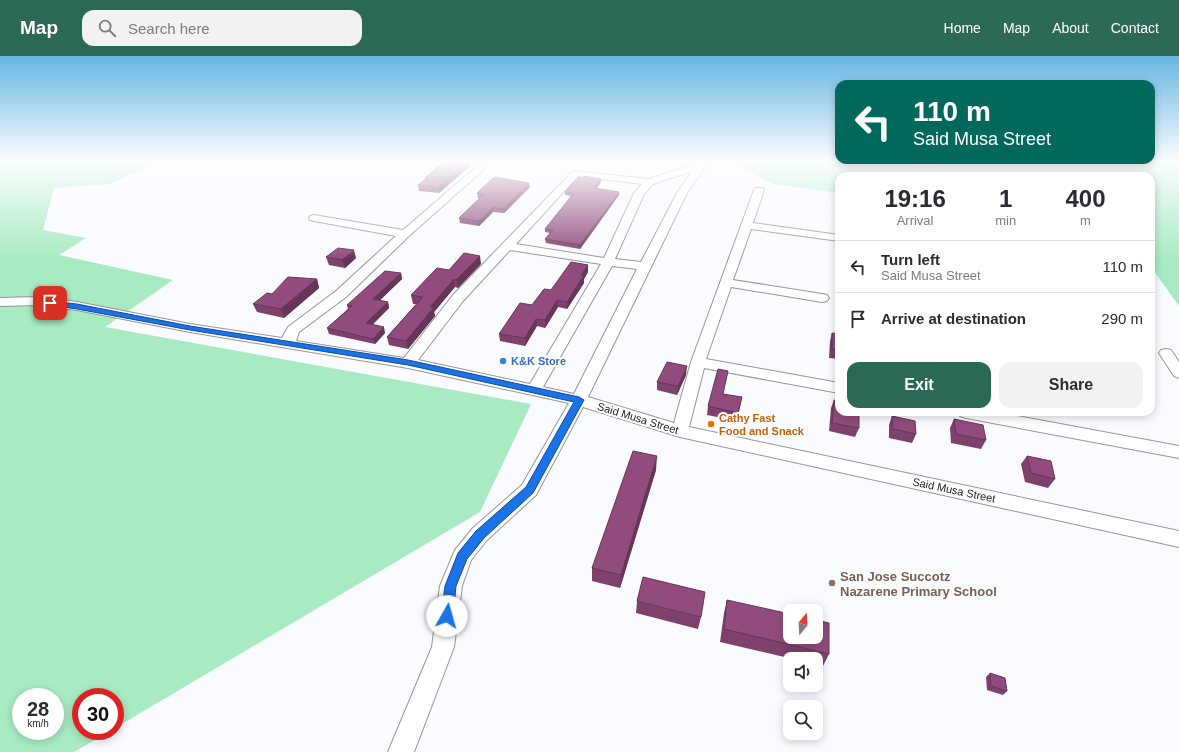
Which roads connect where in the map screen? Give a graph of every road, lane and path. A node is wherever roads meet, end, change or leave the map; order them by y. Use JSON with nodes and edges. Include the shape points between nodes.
{"nodes":[{"id":1,"x":452,"y":193,"type":"edge"},
{"id":2,"x":558,"y":193,"type":"edge"},
{"id":3,"x":639,"y":193,"type":"edge"},
{"id":4,"x":682,"y":193,"type":"edge"},
{"id":5,"x":758,"y":193,"type":"edge"},
{"id":6,"x":314,"y":218,"type":"dead end"},
{"id":7,"x":748,"y":225,"type":"junction"},
{"id":8,"x":405,"y":234,"type":"junction"},
{"id":9,"x":835,"y":237,"type":"edge"},
{"id":10,"x":508,"y":246,"type":"junction"},
{"id":11,"x":608,"y":262,"type":"junction"},
{"id":12,"x":644,"y":266,"type":"junction"},
{"id":13,"x":727,"y":283,"type":"junction"},
{"id":14,"x":822,"y":298,"type":"dead end"},
{"id":15,"x":0,"y":302,"type":"edge"},
{"id":16,"x":287,"y":344,"type":"junction"},
{"id":17,"x":1166,"y":353,"type":"dead end"},
{"id":18,"x":698,"y":362,"type":"junction"},
{"id":19,"x":408,"y":363,"type":"junction"},
{"id":20,"x":1179,"y":373,"type":"edge"},
{"id":21,"x":835,"y":387,"type":"edge"},
{"id":22,"x":534,"y":390,"type":"junction"},
{"id":23,"x":579,"y":400,"type":"junction"},
{"id":24,"x":987,"y":416,"type":"edge"},
{"id":25,"x":680,"y":431,"type":"junction"},
{"id":26,"x":1179,"y":452,"type":"edge"},
{"id":27,"x":1179,"y":539,"type":"edge"},
{"id":28,"x":401,"y":752,"type":"edge"}],
"edges":[{"from":1,"to":8,"type":"street"},
{"from":2,"to":10,"type":"street"},
{"from":3,"to":11,"type":"street"},
{"from":4,"to":12,"type":"street"},
{"from":5,"to":7,"type":"street"},
{"from":6,"to":8,"type":"street"},
{"from":7,"to":9,"type":"street"},
{"from":7,"to":13,"type":"street"},
{"from":8,"to":16,"type":"street","via":[[341,294],[293,330]]},
{"from":10,"to":11,"type":"street"},
{"from":10,"to":19,"type":"street","via":[[458,298]]},
{"from":11,"to":12,"type":"street"},
{"from":11,"to":22,"type":"street"},
{"from":12,"to":23,"type":"street"},
{"from":13,"to":14,"type":"street"},
{"from":13,"to":18,"type":"street"},
{"from":15,"to":16,"type":"street","name":"Said Musa Street","via":[[37,301],[77,306]]},
{"from":16,"to":19,"type":"street","name":"Said Musa Street"},
{"from":17,"to":20,"type":"street"},
{"from":18,"to":21,"type":"street"},
{"from":18,"to":25,"type":"street"},
{"from":19,"to":22,"type":"street","name":"Said Musa Street"},
{"from":22,"to":23,"type":"street","name":"Said Musa Street"},
{"from":23,"to":25,"type":"street","name":"Said Musa Street"},
{"from":23,"to":28,"type":"street","via":[[529,490],[480,534],[462,556],[450,586],[443,647]]},
{"from":24,"to":26,"type":"street"},
{"from":25,"to":27,"type":"street","name":"Said Musa Street"}]}
